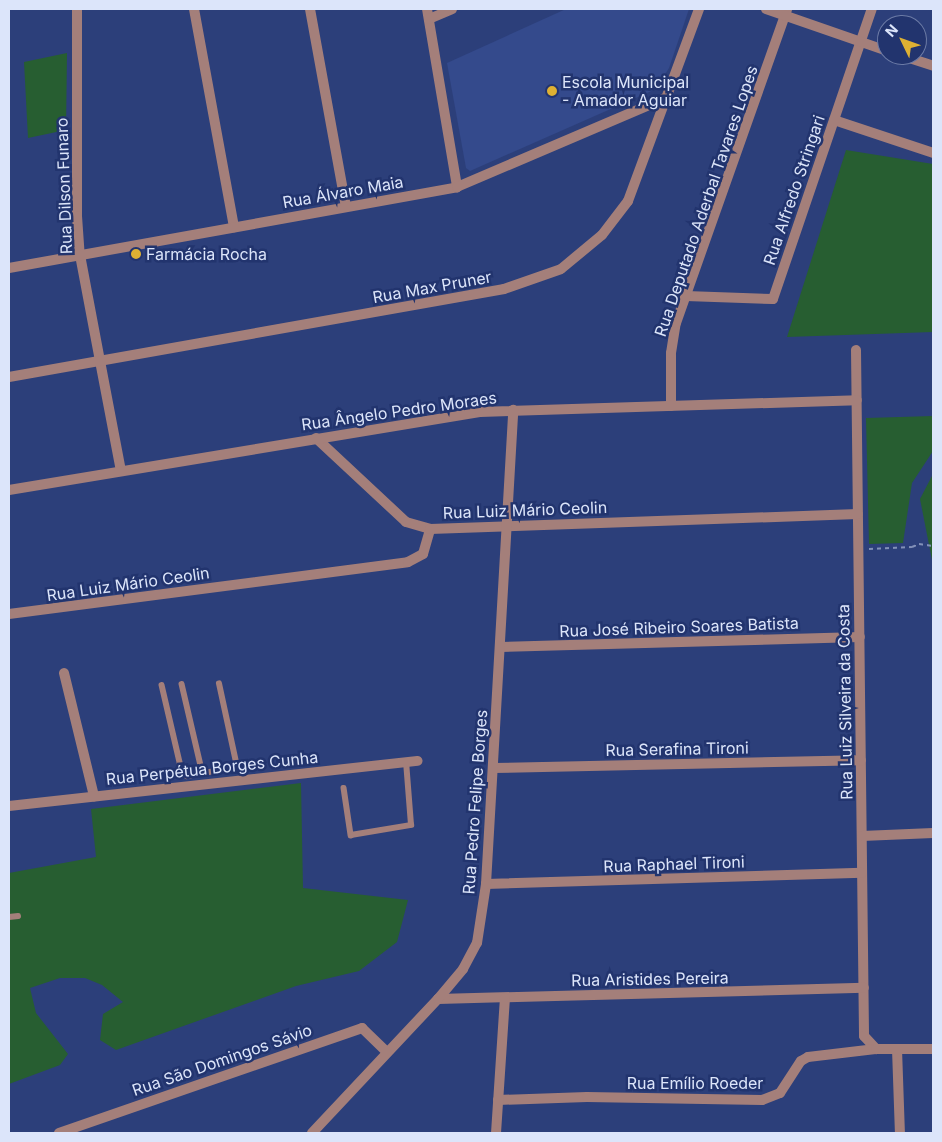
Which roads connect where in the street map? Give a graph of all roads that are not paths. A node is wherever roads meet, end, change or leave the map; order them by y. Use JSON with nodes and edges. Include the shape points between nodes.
{"nodes":[{"id":1,"x":77,"y":9,"type":"edge"},
{"id":2,"x":194,"y":9,"type":"edge"},
{"id":3,"x":310,"y":9,"type":"edge"},
{"id":4,"x":452,"y":9,"type":"edge"},
{"id":5,"x":699,"y":9,"type":"edge"},
{"id":6,"x":766,"y":9,"type":"edge"},
{"id":7,"x":872,"y":9,"type":"edge"},
{"id":8,"x":786,"y":12,"type":"edge"},
{"id":9,"x":428,"y":14,"type":"edge"},
{"id":10,"x":860,"y":42,"type":"junction"},
{"id":11,"x":877,"y":48,"type":"edge"},
{"id":12,"x":668,"y":97,"type":"junction"},
{"id":13,"x":834,"y":120,"type":"junction"},
{"id":14,"x":933,"y":153,"type":"edge"},
{"id":15,"x":457,"y":187,"type":"junction"},
{"id":16,"x":346,"y":207,"type":"junction"},
{"id":17,"x":234,"y":227,"type":"junction"},
{"id":18,"x":80,"y":255,"type":"junction"},
{"id":19,"x":9,"y":268,"type":"edge"},
{"id":20,"x":686,"y":296,"type":"junction"},
{"id":21,"x":856,"y":350,"type":"dead end"},
{"id":22,"x":100,"y":361,"type":"junction"},
{"id":23,"x":9,"y":377,"type":"edge"},
{"id":24,"x":857,"y":400,"type":"junction"},
{"id":25,"x":671,"y":406,"type":"junction"},
{"id":26,"x":513,"y":410,"type":"junction"},
{"id":27,"x":316,"y":438,"type":"junction"},
{"id":28,"x":121,"y":471,"type":"junction"},
{"id":29,"x":9,"y":490,"type":"edge"},
{"id":30,"x":858,"y":514,"type":"junction"},
{"id":31,"x":506,"y":526,"type":"junction"},
{"id":32,"x":430,"y":528,"type":"junction"},
{"id":33,"x":9,"y":614,"type":"edge"},
{"id":34,"x":860,"y":637,"type":"junction"},
{"id":35,"x":500,"y":647,"type":"junction"},
{"id":36,"x":64,"y":673,"type":"dead end"},
{"id":37,"x":182,"y":684,"type":"dead end"},
{"id":38,"x":220,"y":684,"type":"dead end"},
{"id":39,"x":162,"y":685,"type":"dead end"},
{"id":40,"x":861,"y":760,"type":"junction"},
{"id":41,"x":418,"y":761,"type":"dead end"},
{"id":42,"x":406,"y":762,"type":"junction"},
{"id":43,"x":493,"y":768,"type":"junction"},
{"id":44,"x":203,"y":774,"type":"junction"},
{"id":45,"x":195,"y":780,"type":"junction"},
{"id":46,"x":344,"y":788,"type":"dead end"},
{"id":47,"x":94,"y":796,"type":"junction"},
{"id":48,"x":9,"y":806,"type":"edge"},
{"id":49,"x":933,"y":833,"type":"edge"},
{"id":50,"x":862,"y":836,"type":"junction"},
{"id":51,"x":862,"y":874,"type":"junction"},
{"id":52,"x":486,"y":884,"type":"junction"},
{"id":53,"x":18,"y":916,"type":"dead end"},
{"id":54,"x":9,"y":917,"type":"edge"},
{"id":55,"x":864,"y":988,"type":"junction"},
{"id":56,"x":505,"y":998,"type":"junction"},
{"id":57,"x":438,"y":999,"type":"junction"},
{"id":58,"x":897,"y":1049,"type":"junction"},
{"id":59,"x":933,"y":1049,"type":"edge"},
{"id":60,"x":876,"y":1050,"type":"junction"},
{"id":61,"x":387,"y":1052,"type":"junction"},
{"id":62,"x":498,"y":1100,"type":"junction"},
{"id":63,"x":59,"y":1133,"type":"edge"},
{"id":64,"x":312,"y":1133,"type":"edge"},
{"id":65,"x":496,"y":1133,"type":"edge"},
{"id":66,"x":900,"y":1133,"type":"edge"}],
"edges":[{"from":1,"to":18,"type":"street","name":"Rua Dilson Funaro","via":[[76,186]]},
{"from":2,"to":17,"type":"street"},
{"from":3,"to":16,"type":"street"},
{"from":4,"to":9,"type":"street"},
{"from":5,"to":12,"type":"street","name":"Rua Max Pruner"},
{"from":6,"to":8,"type":"street"},
{"from":7,"to":10,"type":"street","name":"Rua Alfredo Stringari"},
{"from":8,"to":10,"type":"street"},
{"from":8,"to":20,"type":"street","name":"Rua Deputado Aderbal Tavares Lopes"},
{"from":9,"to":15,"type":"street"},
{"from":10,"to":11,"type":"street"},
{"from":10,"to":13,"type":"street","name":"Rua Alfredo Stringari"},
{"from":12,"to":15,"type":"street","name":"Rua Álvaro Maia"},
{"from":12,"to":22,"type":"street","name":"Rua Max Pruner","via":[[628,201],[589,248],[545,276],[504,289]]},
{"from":13,"to":14,"type":"street"},
{"from":13,"to":20,"type":"street","name":"Rua Alfredo Stringari","via":[[773,299]]},
{"from":15,"to":16,"type":"street","name":"Rua Álvaro Maia"},
{"from":16,"to":17,"type":"street","name":"Rua Álvaro Maia"},
{"from":17,"to":18,"type":"street","name":"Rua Álvaro Maia"},
{"from":18,"to":19,"type":"street","name":"Rua Álvaro Maia"},
{"from":18,"to":22,"type":"street","name":"Rua Dilson Funaro"},
{"from":20,"to":25,"type":"street","name":"Rua Deputado Aderbal Tavares Lopes","via":[[672,339]]},
{"from":21,"to":24,"type":"street","name":"Rua Luiz Silveira da Costa"},
{"from":22,"to":23,"type":"street","name":"Rua Max Pruner"},
{"from":22,"to":28,"type":"street","name":"Rua Dilson Funaro"},
{"from":24,"to":25,"type":"street","name":"Rua Ângelo Pedro Moraes"},
{"from":24,"to":30,"type":"street","name":"Rua Luiz Silveira da Costa"},
{"from":25,"to":26,"type":"street","name":"Rua Ângelo Pedro Moraes"},
{"from":26,"to":27,"type":"street","name":"Rua Ângelo Pedro Moraes","via":[[447,416]]},
{"from":26,"to":31,"type":"street","name":"Rua Pedro Felipe Borges"},
{"from":27,"to":28,"type":"street","name":"Rua Ângelo Pedro Moraes"},
{"from":27,"to":32,"type":"street","via":[[406,522]]},
{"from":28,"to":29,"type":"street","name":"Rua Ângelo Pedro Moraes"},
{"from":30,"to":31,"type":"street","name":"Rua Luiz Mário Ceolin"},
{"from":30,"to":34,"type":"street","name":"Rua Luiz Silveira da Costa"},
{"from":31,"to":32,"type":"street","name":"Rua Luiz Mário Ceolin"},
{"from":31,"to":35,"type":"street","name":"Rua Pedro Felipe Borges"},
{"from":32,"to":33,"type":"street","name":"Rua Luiz Mário Ceolin","via":[[422,554],[408,562]]},
{"from":34,"to":35,"type":"street","name":"Rua José Ribeiro Soares Batista"},
{"from":34,"to":40,"type":"street","name":"Rua Luiz Silveira da Costa"},
{"from":35,"to":43,"type":"street","name":"Rua Pedro Felipe Borges"},
{"from":36,"to":47,"type":"street"},
{"from":37,"to":44,"type":"lane"},
{"from":38,"to":44,"type":"lane","via":[[238,762],[233,770]]},
{"from":39,"to":45,"type":"lane","via":[[182,771]]},
{"from":40,"to":43,"type":"street","name":"Rua Serafina Tironi"},
{"from":40,"to":50,"type":"street","name":"Rua Luiz Silveira da Costa"},
{"from":41,"to":42,"type":"street","name":"Rua Perpétua Borges Cunha"},
{"from":42,"to":45,"type":"street","name":"Rua Perpétua Borges Cunha"},
{"from":42,"to":46,"type":"lane","via":[[411,825],[351,835]]},
{"from":43,"to":52,"type":"street","name":"Rua Pedro Felipe Borges"},
{"from":44,"to":45,"type":"lane"},
{"from":45,"to":47,"type":"street","name":"Rua Perpétua Borges Cunha"},
{"from":47,"to":48,"type":"street","name":"Rua Perpétua Borges Cunha"},
{"from":49,"to":50,"type":"street"},
{"from":50,"to":51,"type":"street","name":"Rua Luiz Silveira da Costa"},
{"from":51,"to":52,"type":"street","name":"Rua Raphael Tironi"},
{"from":51,"to":55,"type":"street","name":"Rua Luiz Silveira da Costa"},
{"from":52,"to":57,"type":"street","name":"Rua Pedro Felipe Borges","via":[[476,944],[464,969]]},
{"from":53,"to":54,"type":"lane"},
{"from":55,"to":56,"type":"street","name":"Rua Aristides Pereira"},
{"from":55,"to":60,"type":"street","name":"Rua Luiz Silveira da Costa","via":[[864,1036]]},
{"from":56,"to":57,"type":"street","name":"Rua Aristides Pereira"},
{"from":56,"to":62,"type":"street"},
{"from":57,"to":61,"type":"street","name":"Rua Pedro Felipe Borges"},
{"from":58,"to":59,"type":"street","name":"Rua Emílio Roeder"},
{"from":58,"to":60,"type":"street","name":"Rua Emílio Roeder"},
{"from":58,"to":66,"type":"street"},
{"from":60,"to":62,"type":"street","name":"Rua Emílio Roeder","via":[[808,1057],[780,1093],[762,1100],[587,1097]]},
{"from":61,"to":63,"type":"street","name":"Rua São Domingos Sávio","via":[[362,1028]]},
{"from":61,"to":64,"type":"street","name":"Rua Pedro Felipe Borges"},
{"from":62,"to":65,"type":"street"}]}
